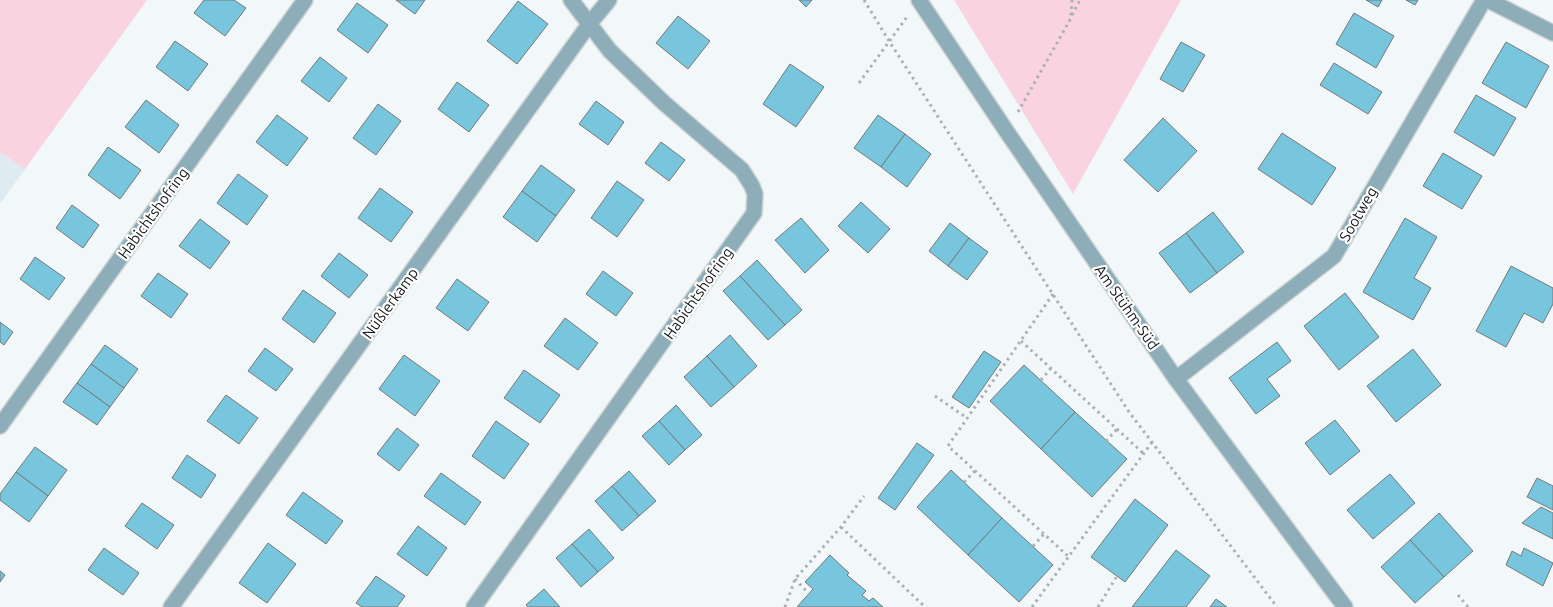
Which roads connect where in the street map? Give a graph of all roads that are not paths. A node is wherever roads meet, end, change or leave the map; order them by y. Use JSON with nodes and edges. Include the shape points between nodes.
{"nodes":[{"id":1,"x":306,"y":0,"type":"edge"},
{"id":2,"x":571,"y":0,"type":"edge"},
{"id":3,"x":609,"y":0,"type":"edge"},
{"id":4,"x":919,"y":0,"type":"edge"},
{"id":5,"x":1484,"y":0,"type":"edge"},
{"id":6,"x":1488,"y":0,"type":"edge"},
{"id":7,"x":590,"y":23,"type":"junction"},
{"id":8,"x":1553,"y":34,"type":"edge"},
{"id":9,"x":1176,"y":379,"type":"junction"},
{"id":10,"x":0,"y":426,"type":"edge"},
{"id":11,"x":172,"y":607,"type":"edge"},
{"id":12,"x":474,"y":607,"type":"edge"},
{"id":13,"x":1345,"y":607,"type":"edge"}],
"edges":[{"from":1,"to":10,"type":"street","name":"Habichtshofring"},
{"from":2,"to":7,"type":"street","name":"Habichtshofring"},
{"from":3,"to":7,"type":"street","name":"Nüßlerkamp"},
{"from":4,"to":9,"type":"street","name":"Am Stühm-Süd"},
{"from":5,"to":9,"type":"street","name":"Sootweg","via":[[1334,256]]},
{"from":6,"to":8,"type":"street"},
{"from":7,"to":11,"type":"street","name":"Nüßlerkamp"},
{"from":7,"to":12,"type":"street","name":"Habichtshofring","via":[[610,51],[640,81],[742,170],[755,194],[754,213]]},
{"from":9,"to":13,"type":"street","name":"Am Stühm-Süd"}]}
